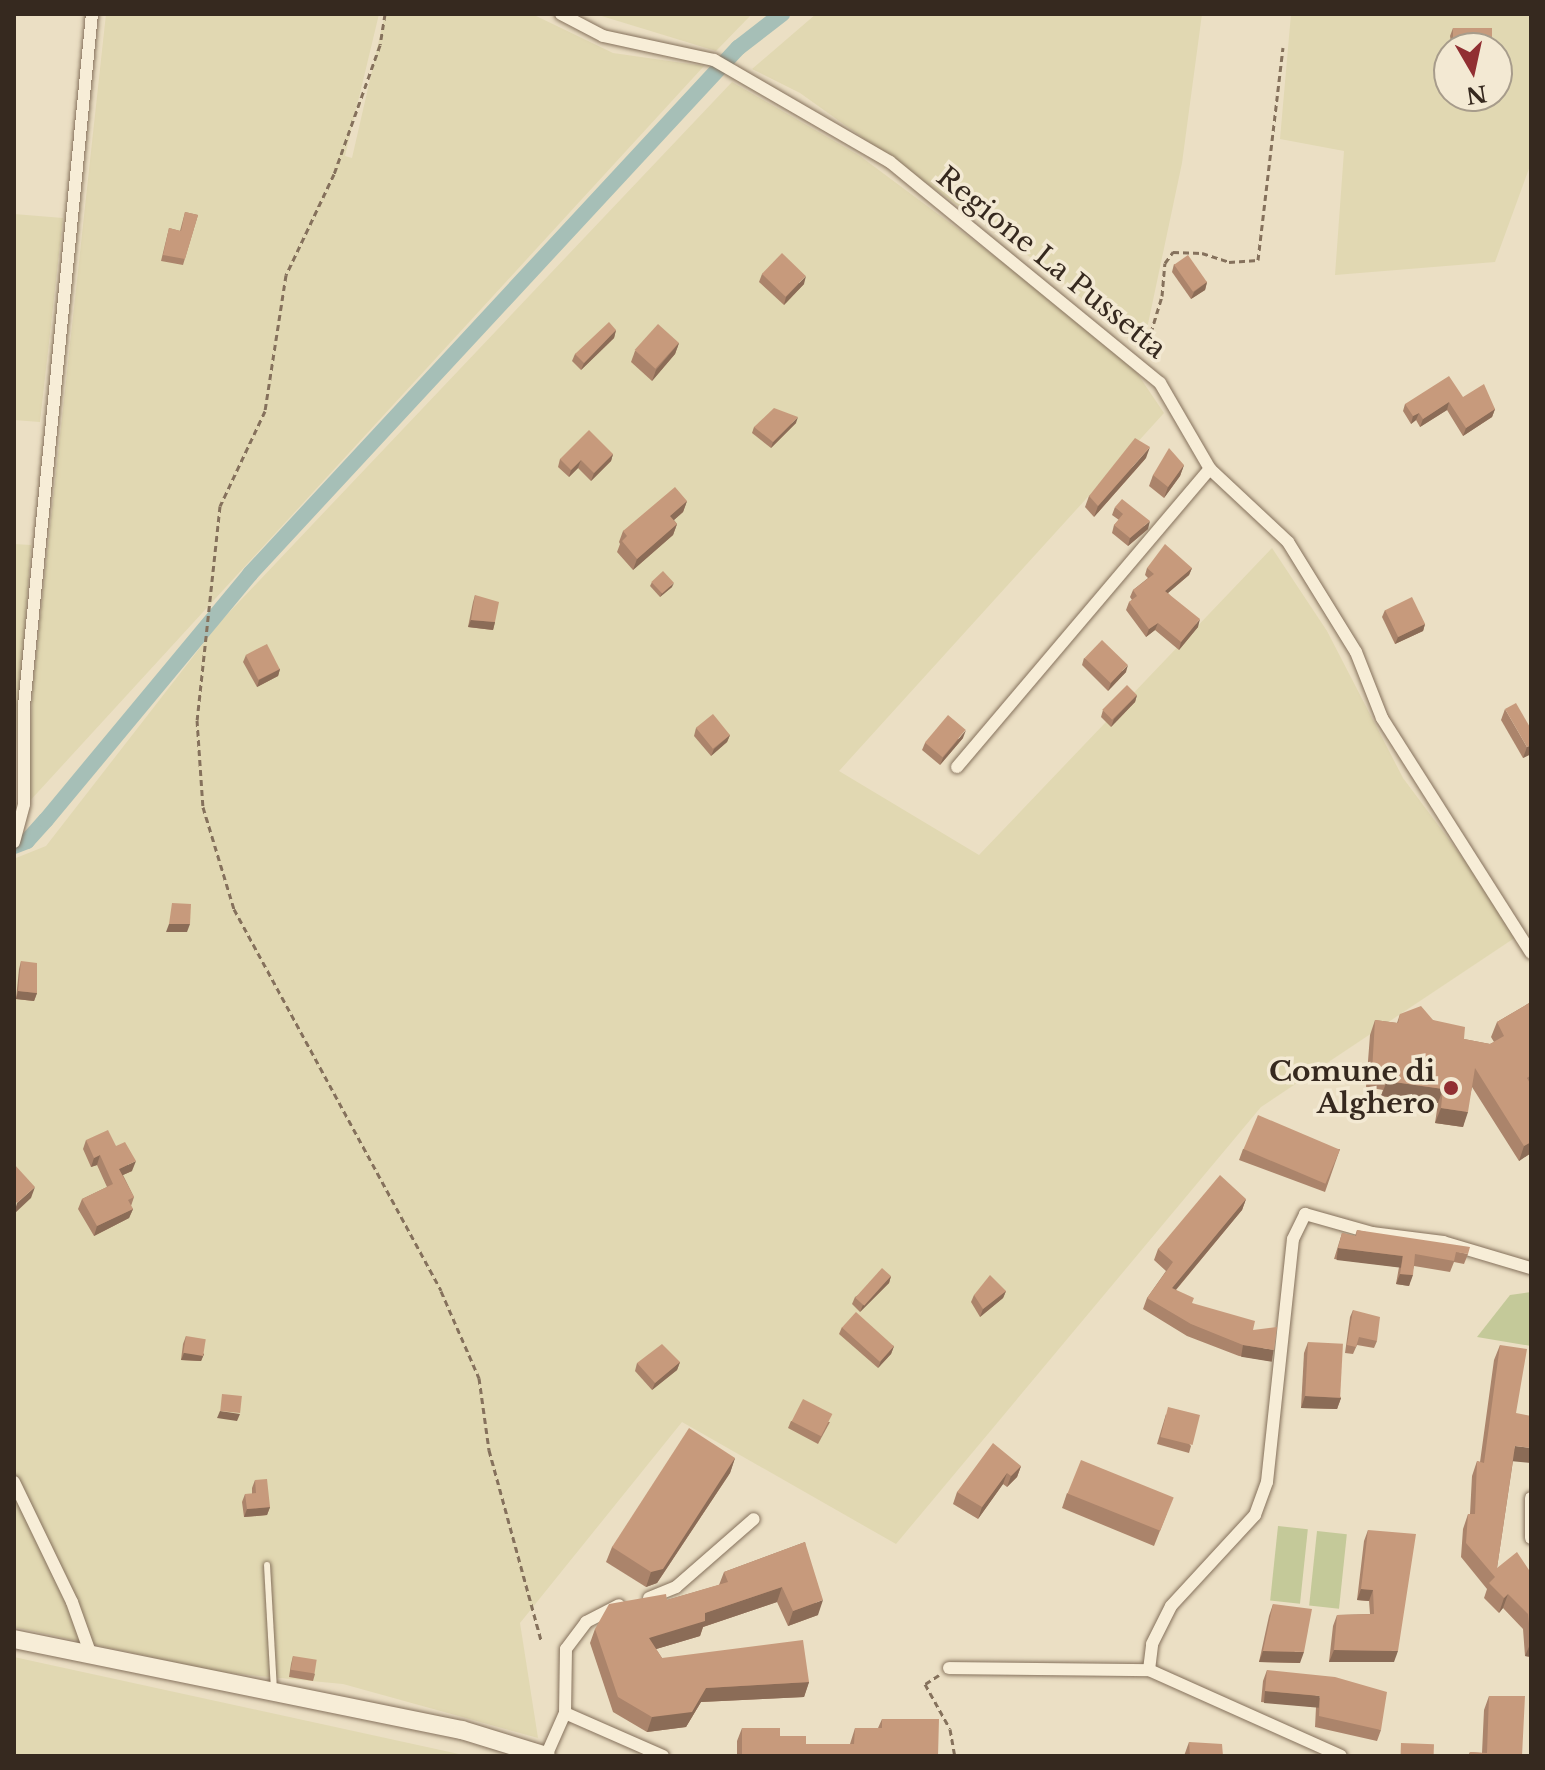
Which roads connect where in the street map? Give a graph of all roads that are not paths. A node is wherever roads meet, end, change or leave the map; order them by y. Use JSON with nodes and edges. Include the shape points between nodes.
{"nodes":[{"id":1,"x":92,"y":14,"type":"edge"},
{"id":2,"x":561,"y":14,"type":"edge"},
{"id":3,"x":1210,"y":469,"type":"junction"},
{"id":4,"x":957,"y":767,"type":"dead end"},
{"id":5,"x":16,"y":838,"type":"edge"},
{"id":6,"x":1531,"y":953,"type":"edge"},
{"id":7,"x":1531,"y":1268,"type":"edge"},
{"id":8,"x":14,"y":1482,"type":"edge"},
{"id":9,"x":1531,"y":1498,"type":"edge"},
{"id":10,"x":754,"y":1519,"type":"dead end"},
{"id":11,"x":1531,"y":1538,"type":"edge"},
{"id":12,"x":267,"y":1565,"type":"dead end"},
{"id":13,"x":14,"y":1639,"type":"edge"},
{"id":14,"x":91,"y":1655,"type":"junction"},
{"id":15,"x":949,"y":1668,"type":"road end"},
{"id":16,"x":1149,"y":1670,"type":"junction"},
{"id":17,"x":274,"y":1692,"type":"junction"},
{"id":18,"x":565,"y":1713,"type":"junction"},
{"id":19,"x":1334,"y":1754,"type":"edge"},
{"id":20,"x":546,"y":1756,"type":"edge"},
{"id":21,"x":663,"y":1756,"type":"edge"}],
"edges":[{"from":1,"to":5,"type":"street","via":[[24,706],[24,804]]},
{"from":2,"to":3,"type":"street","name":"Regione La Pussetta","via":[[603,36],[714,60],[890,162],[1160,383]]},
{"from":3,"to":4,"type":"street"},
{"from":3,"to":6,"type":"street","name":"Regione La Pussetta","via":[[1288,542],[1356,652],[1382,718]]},
{"from":7,"to":16,"type":"street","via":[[1443,1242],[1372,1233],[1305,1214],[1293,1239],[1267,1482],[1255,1515],[1171,1606],[1152,1644]]},
{"from":8,"to":14,"type":"street","via":[[72,1602]]},
{"from":9,"to":11,"type":"street"},
{"from":10,"to":18,"type":"street","via":[[676,1587],[599,1611],[586,1622],[562,1663]]},
{"from":12,"to":17,"type":"lane"},
{"from":13,"to":14,"type":"main road"},
{"from":14,"to":17,"type":"main road"},
{"from":15,"to":16,"type":"street"},
{"from":16,"to":19,"type":"street"},
{"from":17,"to":20,"type":"main road","via":[[462,1730]]},
{"from":18,"to":20,"type":"street"},
{"from":18,"to":21,"type":"street"}]}
